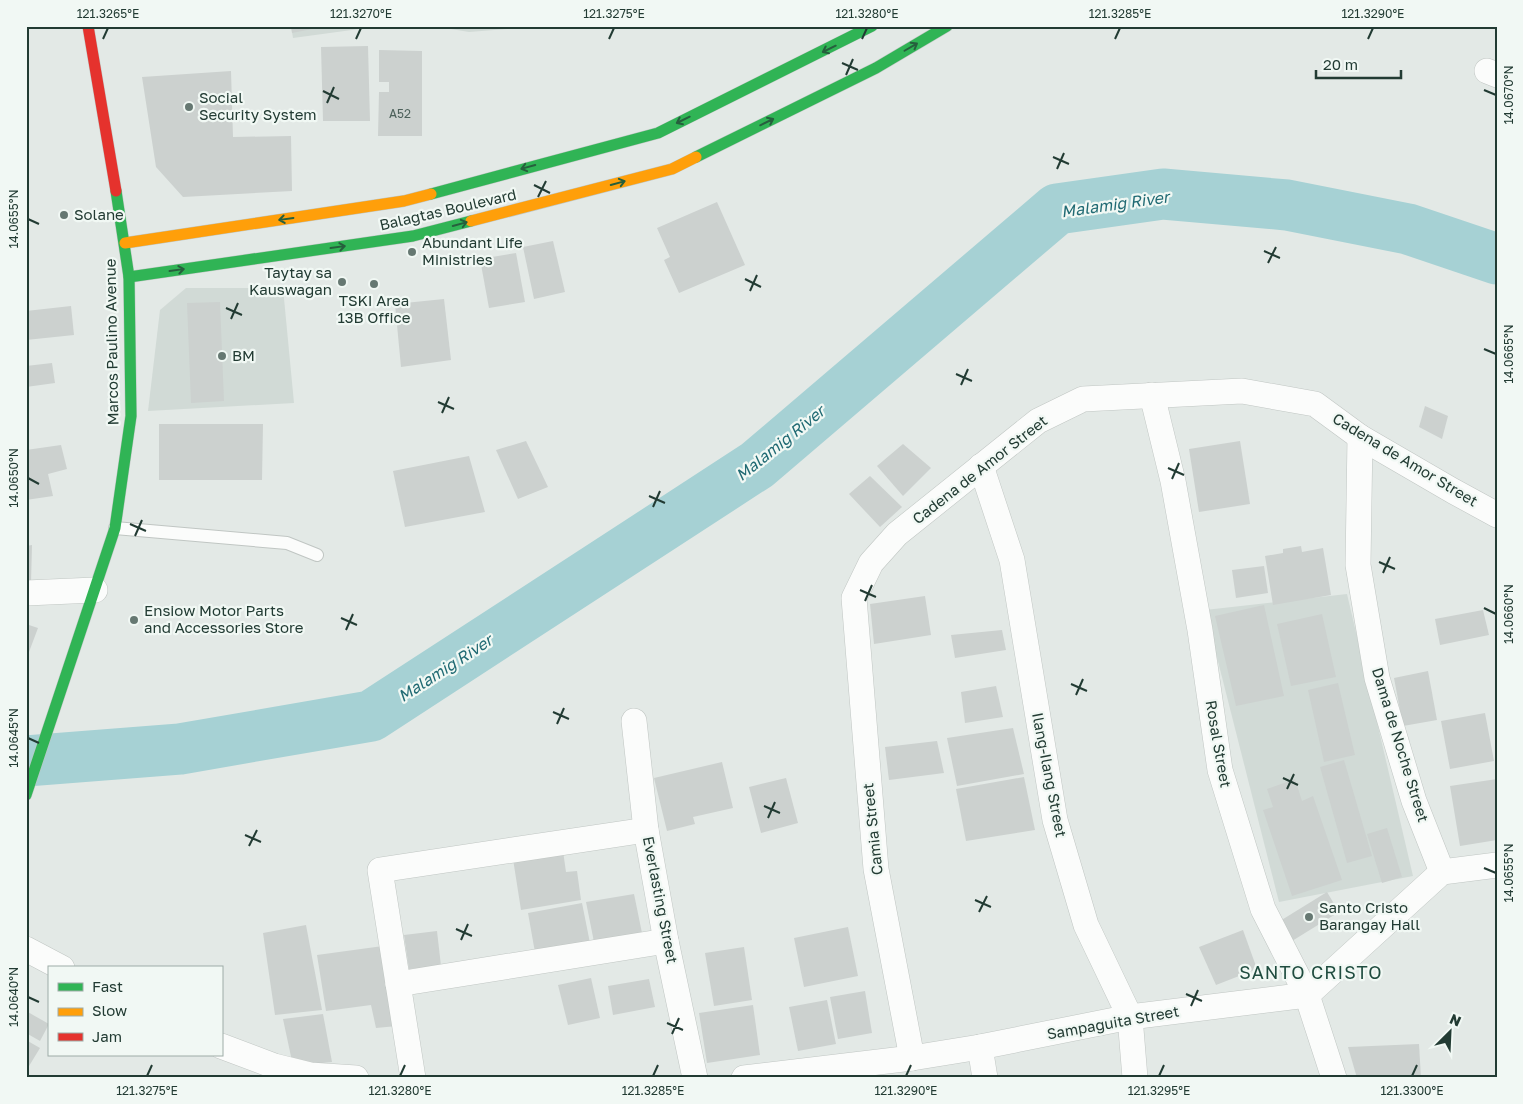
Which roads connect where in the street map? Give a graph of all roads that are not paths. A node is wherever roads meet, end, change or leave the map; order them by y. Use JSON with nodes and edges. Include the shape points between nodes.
{"nodes":[{"id":1,"x":88,"y":26,"type":"edge"},
{"id":2,"x":872,"y":26,"type":"edge"},
{"id":3,"x":947,"y":26,"type":"edge"},
{"id":4,"x":125,"y":242,"type":"junction"},
{"id":5,"x":129,"y":277,"type":"junction"},
{"id":6,"x":1152,"y":395,"type":"junction"},
{"id":7,"x":1360,"y":436,"type":"junction"},
{"id":8,"x":981,"y":466,"type":"junction"},
{"id":9,"x":1497,"y":515,"type":"edge"},
{"id":10,"x":115,"y":528,"type":"junction"},
{"id":11,"x":317,"y":555,"type":"dead end"},
{"id":12,"x":95,"y":590,"type":"junction"},
{"id":13,"x":26,"y":593,"type":"edge"},
{"id":14,"x":854,"y":598,"type":"joint"},
{"id":15,"x":634,"y":721,"type":"dead end"},
{"id":16,"x":26,"y":795,"type":"edge"},
{"id":17,"x":646,"y":830,"type":"junction"},
{"id":18,"x":1497,"y":865,"type":"edge"},
{"id":19,"x":1442,"y":872,"type":"junction"},
{"id":20,"x":666,"y":941,"type":"junction"},
{"id":21,"x":26,"y":949,"type":"edge"},
{"id":22,"x":58,"y":966,"type":"edge"},
{"id":23,"x":398,"y":984,"type":"junction"},
{"id":24,"x":1307,"y":995,"type":"junction"},
{"id":25,"x":1130,"y":1017,"type":"junction"},
{"id":26,"x":222,"y":1046,"type":"edge"},
{"id":27,"x":980,"y":1047,"type":"junction"},
{"id":28,"x":912,"y":1058,"type":"junction"},
{"id":29,"x":356,"y":1078,"type":"edge"},
{"id":30,"x":413,"y":1078,"type":"edge"},
{"id":31,"x":695,"y":1078,"type":"edge"},
{"id":32,"x":744,"y":1078,"type":"edge"},
{"id":33,"x":985,"y":1078,"type":"edge"},
{"id":34,"x":1135,"y":1078,"type":"edge"},
{"id":35,"x":1334,"y":1078,"type":"edge"}],
"edges":[{"from":1,"to":4,"type":"main road","name":"Marcos Paulino Avenue"},
{"from":2,"to":4,"type":"main road","name":"Balagtas Boulevard","one_way":true,"via":[[858,39],[660,137],[405,205]]},
{"from":5,"to":3,"type":"main road","name":"Balagtas Boulevard","one_way":true,"via":[[412,232],[670,165]]},
{"from":4,"to":5,"type":"main road","name":"Marcos Paulino Avenue"},
{"from":5,"to":10,"type":"main road","name":"Marcos Paulino Avenue","via":[[131,416]]},
{"from":6,"to":7,"type":"street","name":"Cadena de Amor Street","via":[[1242,391],[1315,404]]},
{"from":6,"to":8,"type":"street","name":"Cadena de Amor Street","via":[[1083,399],[1038,421]]},
{"from":6,"to":24,"type":"street","name":"Rosal Street","via":[[1174,480],[1220,770],[1263,909]]},
{"from":7,"to":9,"type":"street","name":"Cadena de Amor Street"},
{"from":7,"to":19,"type":"street","name":"Dama de Noche Street","via":[[1358,565],[1377,678],[1414,801]]},
{"from":8,"to":14,"type":"street","name":"Cadena de Amor Street","via":[[897,534],[871,563]]},
{"from":8,"to":25,"type":"street","name":"Ilang-Ilang Street","via":[[1012,560],[1055,820],[1086,925]]},
{"from":10,"to":11,"type":"lane","via":[[286,544]]},
{"from":10,"to":12,"type":"main road","name":"Marcos Paulino Avenue"},
{"from":12,"to":13,"type":"street"},
{"from":12,"to":16,"type":"main road","name":"Marcos Paulino Avenue"},
{"from":14,"to":28,"type":"street","name":"Camia Street","via":[[876,868]]},
{"from":15,"to":17,"type":"street","name":"Everlasting Street"},
{"from":17,"to":20,"type":"street","name":"Everlasting Street"},
{"from":17,"to":23,"type":"street","via":[[380,870]]},
{"from":18,"to":19,"type":"street"},
{"from":19,"to":24,"type":"street"},
{"from":20,"to":23,"type":"street"},
{"from":20,"to":31,"type":"street","name":"Everlasting Street"},
{"from":21,"to":22,"type":"street"},
{"from":23,"to":30,"type":"street"},
{"from":24,"to":25,"type":"street","name":"Sampaguita Street"},
{"from":24,"to":35,"type":"street","name":"Rosal Street"},
{"from":25,"to":27,"type":"street","name":"Sampaguita Street"},
{"from":25,"to":34,"type":"street","name":"Ilang-Ilang Street"},
{"from":26,"to":29,"type":"street","via":[[274,1066],[310,1075]]},
{"from":27,"to":28,"type":"street","name":"Sampaguita Street"},
{"from":27,"to":33,"type":"street"},
{"from":28,"to":32,"type":"street","name":"Sampaguita Street"}]}
